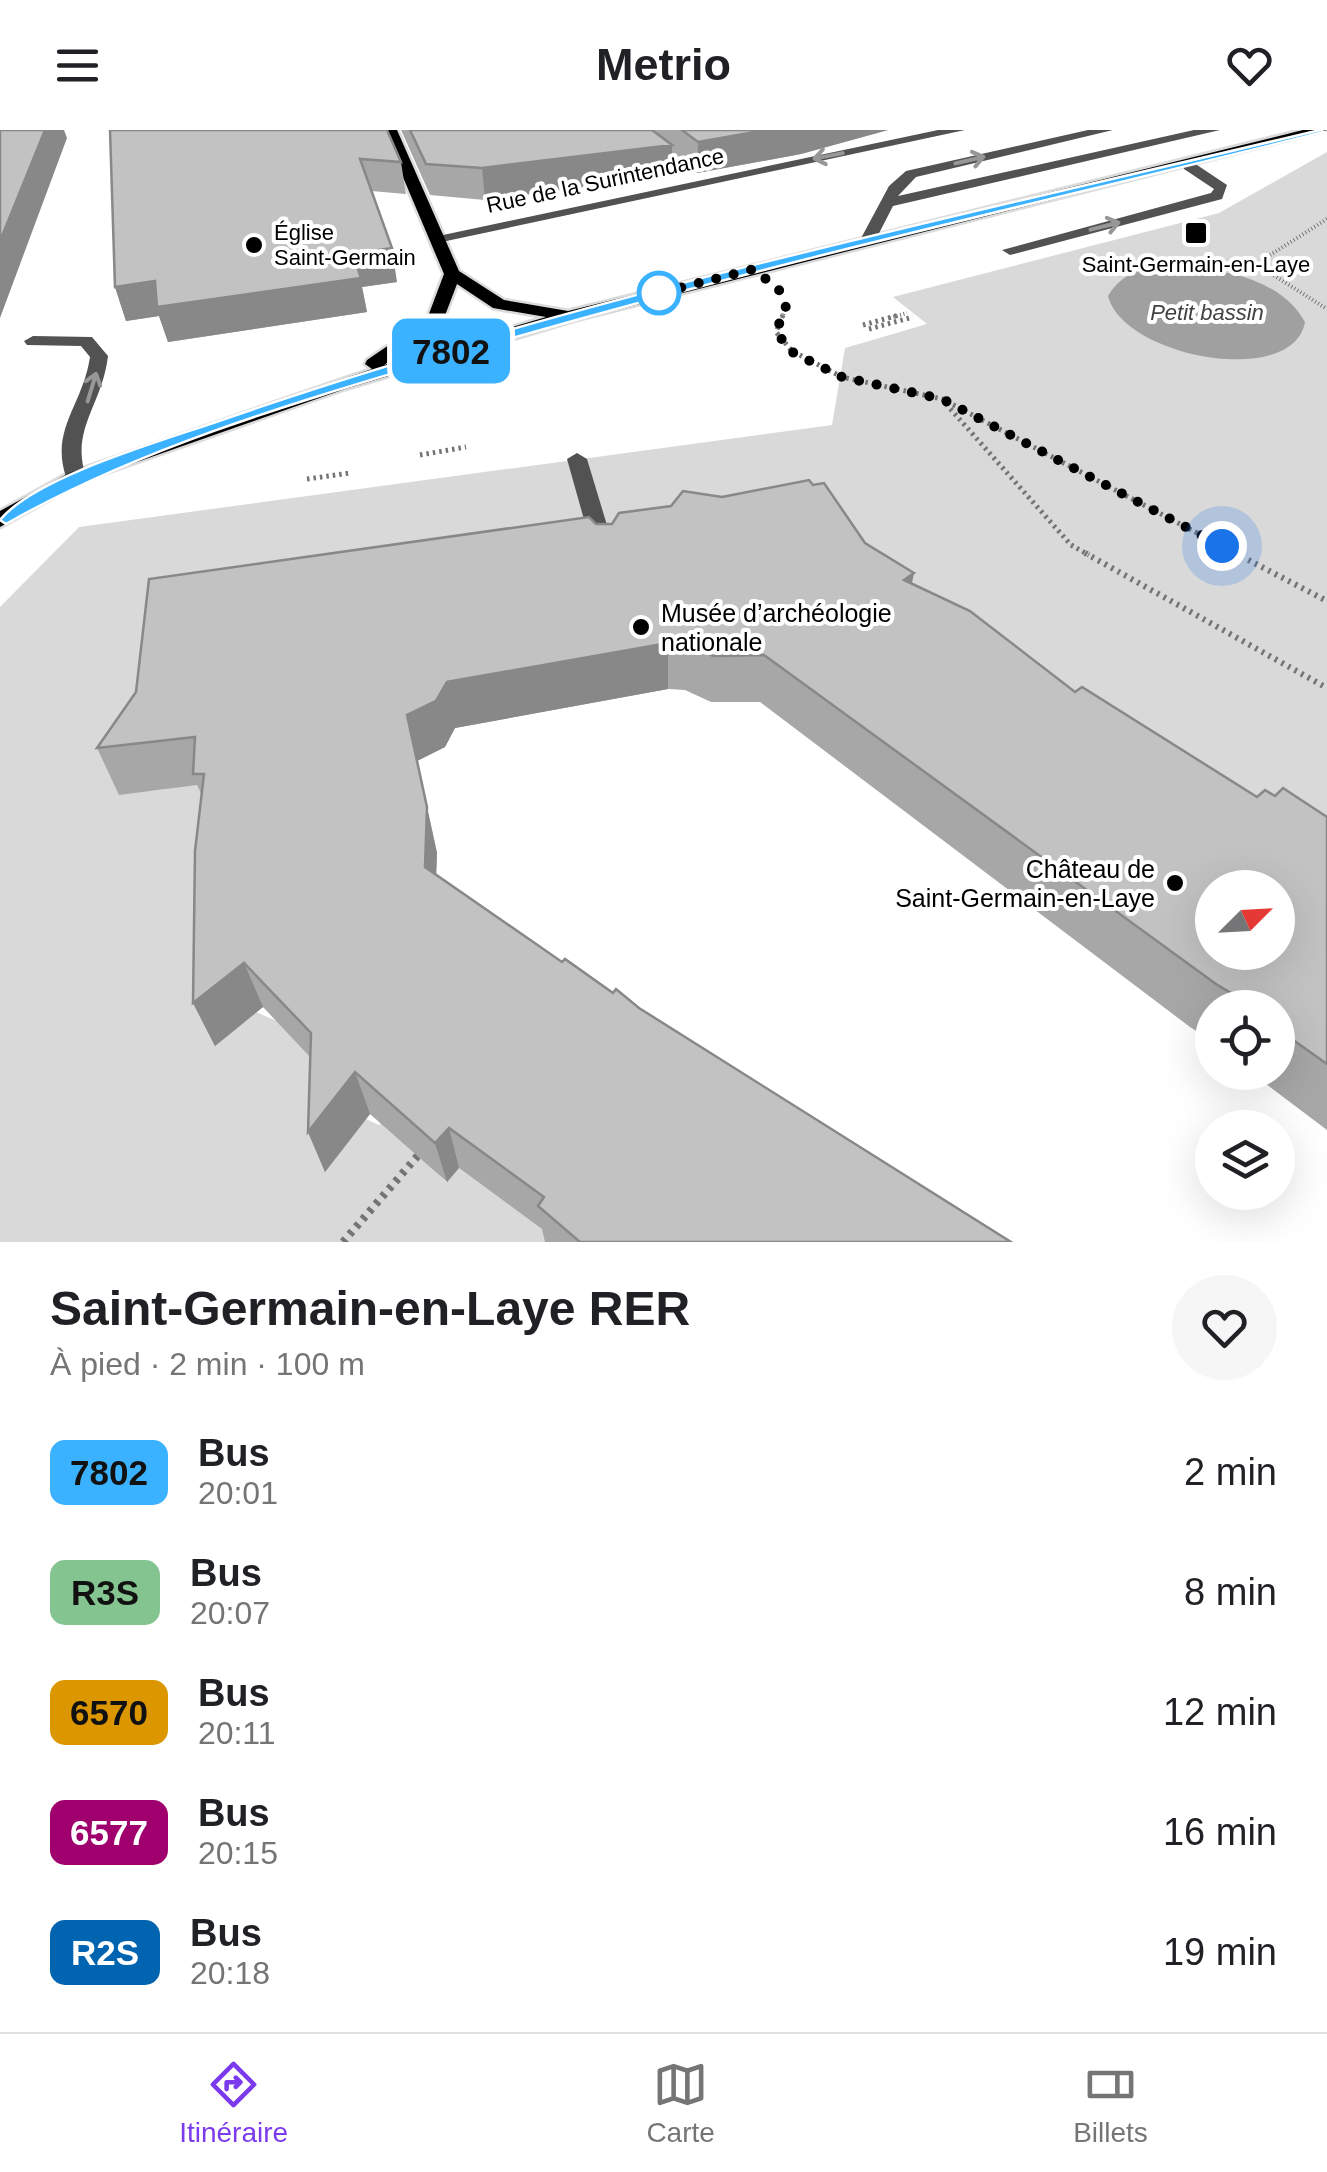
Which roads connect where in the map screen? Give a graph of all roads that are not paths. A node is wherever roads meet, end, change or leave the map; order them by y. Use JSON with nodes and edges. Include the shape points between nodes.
{"nodes":[{"id":1,"x":958,"y":130,"type":"edge"},
{"id":2,"x":1106,"y":130,"type":"edge"},
{"id":3,"x":1213,"y":130,"type":"edge"},
{"id":4,"x":1320,"y":130,"type":"edge"},
{"id":5,"x":389,"y":132,"type":"edge"},
{"id":6,"x":1189,"y":166,"type":"junction"},
{"id":7,"x":891,"y":202,"type":"junction"},
{"id":8,"x":437,"y":238,"type":"junction"},
{"id":9,"x":867,"y":242,"type":"junction"},
{"id":10,"x":1010,"y":250,"type":"dead end"},
{"id":11,"x":452,"y":274,"type":"junction"},
{"id":12,"x":570,"y":316,"type":"junction"},
{"id":13,"x":34,"y":341,"type":"dead end"},
{"id":14,"x":338,"y":385,"type":"junction"},
{"id":15,"x":577,"y":459,"type":"dead end"},
{"id":16,"x":76,"y":478,"type":"junction"},
{"id":17,"x":0,"y":520,"type":"edge"},
{"id":18,"x":606,"y":561,"type":"edge"}],
"edges":[{"from":1,"to":8,"type":"street","name":"Rue de la Surintendance","one_way":true,"via":[[688,178]]},
{"from":7,"to":2,"type":"street","one_way":true,"via":[[896,186],[911,174]]},
{"from":3,"to":7,"type":"street"},
{"from":4,"to":6,"type":"main road"},
{"from":5,"to":8,"type":"main road"},
{"from":6,"to":9,"type":"main road"},
{"from":10,"to":6,"type":"street","one_way":true,"via":[[1217,196],[1222,188],[1215,180]]},
{"from":7,"to":9,"type":"street"},
{"from":8,"to":11,"type":"main road"},
{"from":9,"to":12,"type":"main road"},
{"from":11,"to":12,"type":"main road","via":[[499,304]]},
{"from":11,"to":14,"type":"main road","via":[[436,322]]},
{"from":12,"to":14,"type":"main road"},
{"from":16,"to":13,"type":"street","one_way":true,"via":[[68,437],[93,393],[99,356],[86,341]]},
{"from":14,"to":16,"type":"main road"},
{"from":15,"to":18,"type":"street"},
{"from":16,"to":17,"type":"main road"}]}
